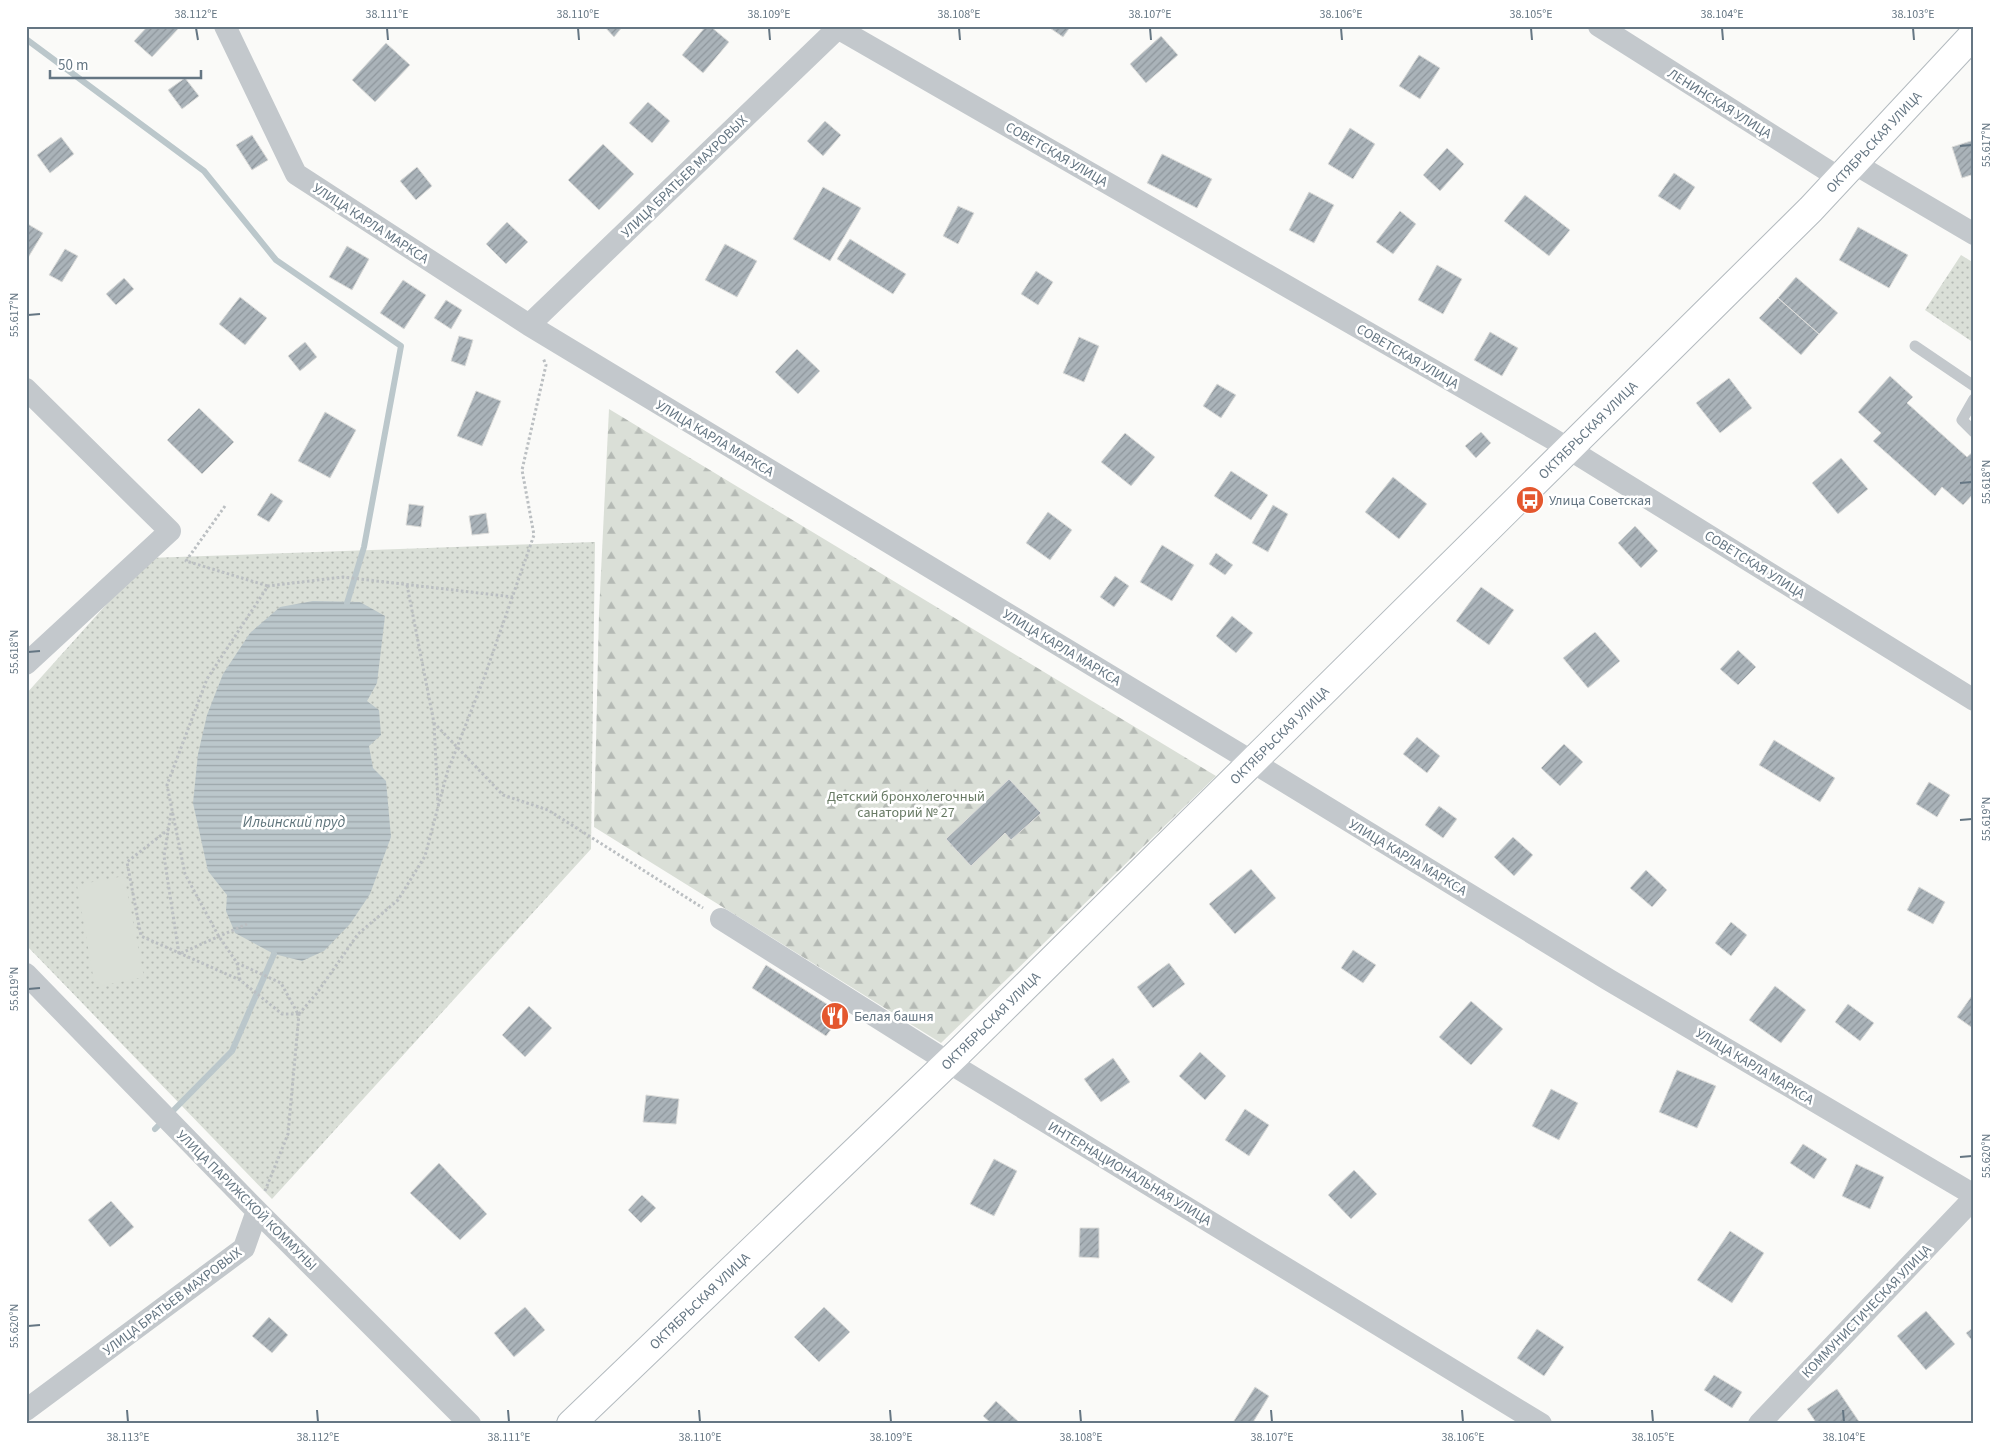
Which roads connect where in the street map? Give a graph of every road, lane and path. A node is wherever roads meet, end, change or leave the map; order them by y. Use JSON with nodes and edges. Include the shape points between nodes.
{"nodes":[{"id":1,"x":225,"y":26,"type":"edge"},
{"id":2,"x":1599,"y":26,"type":"edge"},
{"id":3,"x":837,"y":27,"type":"edge"},
{"id":4,"x":1974,"y":34,"type":"edge"},
{"id":5,"x":1848,"y":172,"type":"junction"},
{"id":6,"x":1974,"y":234,"type":"edge"},
{"id":7,"x":528,"y":325,"type":"junction"},
{"id":8,"x":1914,"y":346,"type":"dead end"},
{"id":9,"x":1974,"y":386,"type":"edge"},
{"id":10,"x":26,"y":389,"type":"edge"},
{"id":11,"x":1974,"y":399,"type":"edge"},
{"id":12,"x":1974,"y":432,"type":"edge"},
{"id":13,"x":1568,"y":449,"type":"junction"},
{"id":14,"x":225,"y":506,"type":"dead end"},
{"id":15,"x":407,"y":584,"type":"junction"},
{"id":16,"x":268,"y":586,"type":"junction"},
{"id":17,"x":513,"y":596,"type":"junction"},
{"id":18,"x":26,"y":664,"type":"edge"},
{"id":19,"x":1974,"y":700,"type":"edge"},
{"id":20,"x":434,"y":723,"type":"junction"},
{"id":21,"x":457,"y":748,"type":"junction"},
{"id":22,"x":1251,"y":761,"type":"junction"},
{"id":23,"x":439,"y":810,"type":"junction"},
{"id":24,"x":172,"y":811,"type":"junction"},
{"id":25,"x":169,"y":830,"type":"junction"},
{"id":26,"x":722,"y":919,"type":"joint"},
{"id":27,"x":247,"y":924,"type":"dead end"},
{"id":28,"x":218,"y":935,"type":"junction"},
{"id":29,"x":179,"y":954,"type":"junction"},
{"id":30,"x":238,"y":963,"type":"junction"},
{"id":31,"x":26,"y":974,"type":"edge"},
{"id":32,"x":240,"y":980,"type":"junction"},
{"id":33,"x":299,"y":1014,"type":"junction"},
{"id":34,"x":948,"y":1062,"type":"junction"},
{"id":35,"x":1974,"y":1196,"type":"edge"},
{"id":36,"x":257,"y":1211,"type":"junction"},
{"id":37,"x":26,"y":1410,"type":"edge"},
{"id":38,"x":470,"y":1424,"type":"edge"},
{"id":39,"x":571,"y":1424,"type":"edge"},
{"id":40,"x":1541,"y":1424,"type":"edge"},
{"id":41,"x":1759,"y":1424,"type":"edge"}],
"edges":[{"from":1,"to":7,"type":"street","name":"УЛИЦА КАРЛА МАРКСА","via":[[296,174]]},
{"from":2,"to":5,"type":"street","name":"ЛЕНИНСКАЯ УЛИЦА"},
{"from":3,"to":7,"type":"street","name":"УЛИЦА БРАТЬЕВ МАХРОВЫХ"},
{"from":3,"to":13,"type":"street","name":"СОВЕТСКАЯ УЛИЦА"},
{"from":4,"to":5,"type":"main road","name":"ОКТЯБРЬСКАЯ УЛИЦА"},
{"from":5,"to":6,"type":"street","name":"ЛЕНИНСКАЯ УЛИЦА"},
{"from":5,"to":13,"type":"main road","name":"ОКТЯБРЬСКАЯ УЛИЦА"},
{"from":7,"to":17,"type":"path","via":[[546,365],[522,470],[534,535]]},
{"from":7,"to":22,"type":"street","name":"УЛИЦА КАРЛА МАРКСА"},
{"from":8,"to":9,"type":"lane"},
{"from":10,"to":18,"type":"street","via":[[170,531]]},
{"from":11,"to":12,"type":"lane","via":[[1962,420]]},
{"from":13,"to":19,"type":"street","name":"СОВЕТСКАЯ УЛИЦА"},
{"from":13,"to":22,"type":"main road","name":"ОКТЯБРЬСКАЯ УЛИЦА"},
{"from":14,"to":16,"type":"path","via":[[186,561]]},
{"from":15,"to":16,"type":"path","via":[[343,577]]},
{"from":15,"to":17,"type":"path"},
{"from":15,"to":20,"type":"path"},
{"from":16,"to":24,"type":"path","via":[[207,679],[167,785]]},
{"from":17,"to":21,"type":"path"},
{"from":20,"to":21,"type":"path"},
{"from":20,"to":23,"type":"path"},
{"from":21,"to":23,"type":"path","via":[[447,773]]},
{"from":21,"to":26,"type":"path","via":[[503,794],[548,810]]},
{"from":22,"to":34,"type":"main road","name":"ОКТЯБРЬСКАЯ УЛИЦА"},
{"from":22,"to":35,"type":"street","name":"УЛИЦА КАРЛА МАРКСА","via":[[1609,980]]},
{"from":23,"to":33,"type":"path","via":[[425,856],[398,900],[358,934]]},
{"from":24,"to":25,"type":"path"},
{"from":24,"to":28,"type":"path","via":[[185,874]]},
{"from":25,"to":29,"type":"path","via":[[164,856]]},
{"from":25,"to":29,"type":"path","via":[[127,862],[141,936]]},
{"from":26,"to":34,"type":"street","name":"ИНТЕРНАЦИОНАЛЬНАЯ УЛИЦА"},
{"from":27,"to":28,"type":"path"},
{"from":28,"to":29,"type":"path"},
{"from":28,"to":30,"type":"path"},
{"from":29,"to":32,"type":"path"},
{"from":30,"to":32,"type":"path"},
{"from":30,"to":33,"type":"path","via":[[281,983]]},
{"from":31,"to":36,"type":"street","name":"УЛИЦА ПАРИЖСКОЙ КОММУНЫ"},
{"from":32,"to":33,"type":"path","via":[[282,1014]]},
{"from":33,"to":36,"type":"path","via":[[288,1134]]},
{"from":34,"to":39,"type":"main road","name":"ОКТЯБРЬСКАЯ УЛИЦА"},
{"from":34,"to":40,"type":"street","name":"ИНТЕРНАЦИОНАЛЬНАЯ УЛИЦА"},
{"from":35,"to":41,"type":"street","name":"КОММУНИСТИЧЕСКАЯ УЛИЦА"},
{"from":36,"to":37,"type":"street","name":"УЛИЦА БРАТЬЕВ МАХРОВЫХ","via":[[244,1248]]},
{"from":36,"to":38,"type":"street","name":"УЛИЦА ПАРИЖСКОЙ КОММУНЫ"}]}
